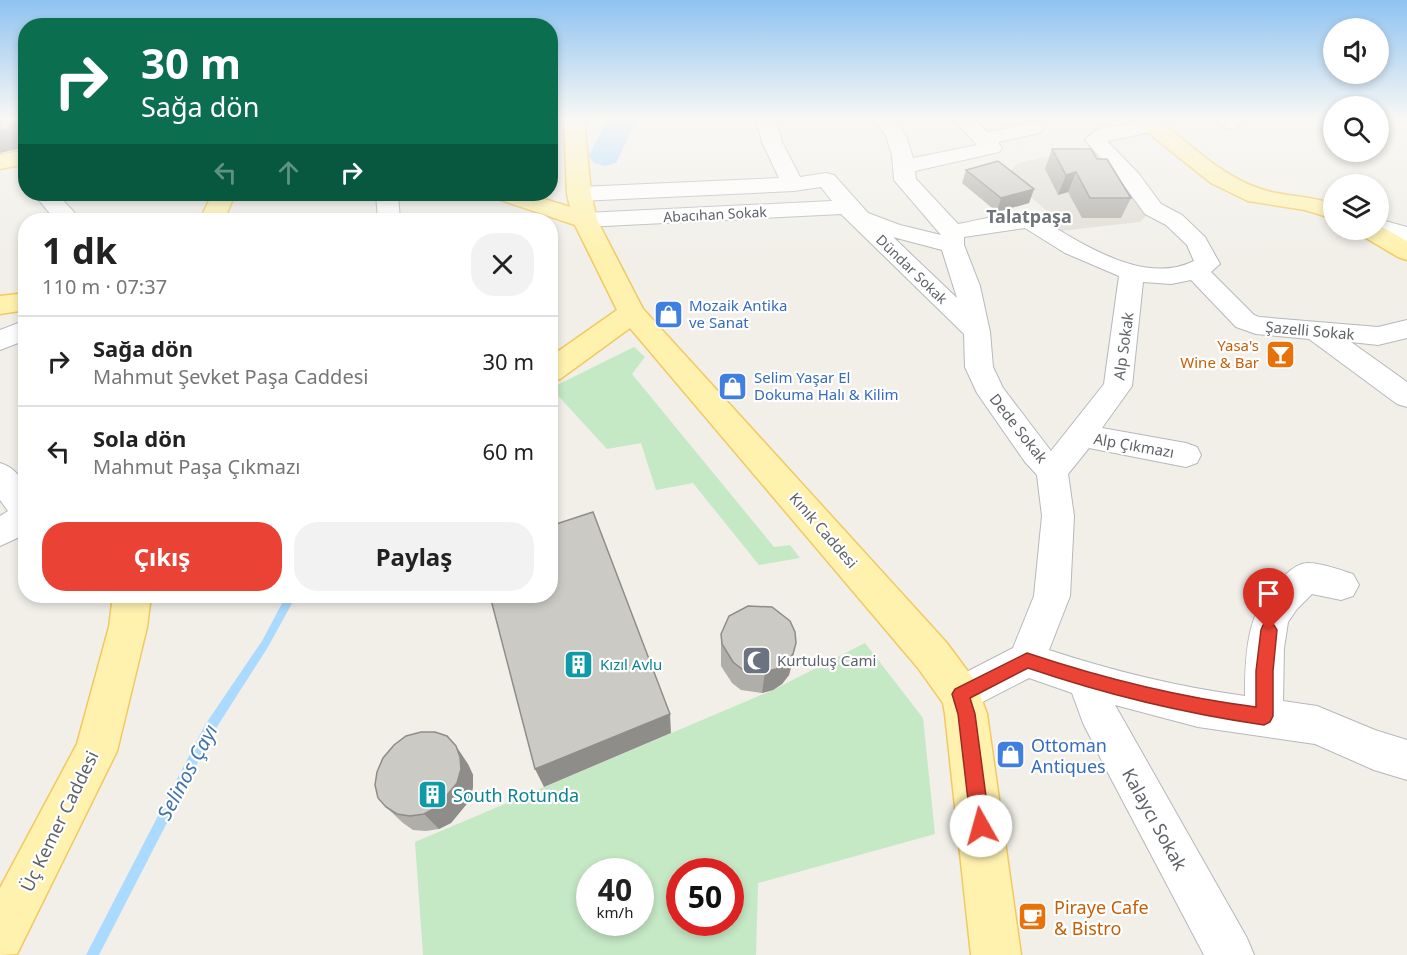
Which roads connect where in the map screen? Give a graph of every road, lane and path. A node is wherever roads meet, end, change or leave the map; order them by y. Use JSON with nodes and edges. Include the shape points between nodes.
{"nodes":[{"id":1,"x":577,"y":164,"type":"edge"},
{"id":2,"x":782,"y":164,"type":"edge"},
{"id":3,"x":902,"y":164,"type":"edge"},
{"id":4,"x":919,"y":164,"type":"edge"},
{"id":5,"x":1117,"y":164,"type":"edge"},
{"id":6,"x":1200,"y":164,"type":"edge"},
{"id":7,"x":903,"y":167,"type":"junction"},
{"id":8,"x":794,"y":184,"type":"junction"},
{"id":9,"x":579,"y":194,"type":"junction"},
{"id":10,"x":51,"y":201,"type":"edge"},
{"id":11,"x":527,"y":201,"type":"edge"},
{"id":12,"x":1323,"y":208,"type":"edge"},
{"id":13,"x":852,"y":212,"type":"junction"},
{"id":14,"x":62,"y":213,"type":"edge"},
{"id":15,"x":585,"y":220,"type":"junction"},
{"id":16,"x":1389,"y":229,"type":"edge"},
{"id":17,"x":1407,"y":235,"type":"edge"},
{"id":18,"x":952,"y":239,"type":"junction"},
{"id":19,"x":1387,"y":240,"type":"edge"},
{"id":20,"x":1407,"y":252,"type":"edge"},
{"id":21,"x":1132,"y":272,"type":"junction"},
{"id":22,"x":1197,"y":272,"type":"junction"},
{"id":23,"x":18,"y":302,"type":"edge"},
{"id":24,"x":0,"y":305,"type":"edge"},
{"id":25,"x":632,"y":313,"type":"junction"},
{"id":26,"x":1407,"y":329,"type":"edge"},
{"id":27,"x":1314,"y":330,"type":"junction"},
{"id":28,"x":977,"y":332,"type":"junction"},
{"id":29,"x":18,"y":333,"type":"edge"},
{"id":30,"x":0,"y":341,"type":"edge"},
{"id":31,"x":558,"y":366,"type":"edge"},
{"id":32,"x":1407,"y":397,"type":"edge"},
{"id":33,"x":1082,"y":436,"type":"junction"},
{"id":34,"x":1186,"y":455,"type":"dead end"},
{"id":35,"x":1052,"y":471,"type":"junction"},
{"id":36,"x":0,"y":475,"type":"edge"},
{"id":37,"x":18,"y":501,"type":"edge"},
{"id":38,"x":18,"y":522,"type":"edge"},
{"id":39,"x":0,"y":532,"type":"edge"},
{"id":40,"x":1341,"y":585,"type":"dead end"},
{"id":41,"x":131,"y":603,"type":"edge"},
{"id":42,"x":1027,"y":660,"type":"junction"},
{"id":43,"x":1087,"y":680,"type":"junction"},
{"id":44,"x":961,"y":694,"type":"junction"},
{"id":45,"x":1264,"y":716,"type":"junction"},
{"id":46,"x":1407,"y":759,"type":"edge"},
{"id":47,"x":0,"y":937,"type":"edge"},
{"id":48,"x":996,"y":955,"type":"edge"},
{"id":49,"x":1230,"y":955,"type":"edge"}],
"edges":[{"from":1,"to":9,"type":"main road","name":"Kınık Caddesi"},
{"from":2,"to":8,"type":"street"},
{"from":3,"to":7,"type":"street"},
{"from":4,"to":7,"type":"street"},
{"from":5,"to":22,"type":"street","via":[[1153,209],[1174,220],[1197,242],[1208,264]]},
{"from":6,"to":12,"type":"main road","via":[[1219,178],[1256,196]]},
{"from":7,"to":18,"type":"street","via":[[905,180]]},
{"from":8,"to":9,"type":"street"},
{"from":8,"to":13,"type":"street","name":"Dündar Sokak","via":[[826,180]]},
{"from":9,"to":15,"type":"main road","name":"Kınık Caddesi"},
{"from":10,"to":14,"type":"street"},
{"from":11,"to":15,"type":"main road"},
{"from":13,"to":15,"type":"street","name":"Abacıhan Sokak"},
{"from":13,"to":18,"type":"street","via":[[892,230]]},
{"from":13,"to":28,"type":"street","name":"Dündar Sokak"},
{"from":15,"to":25,"type":"main road","name":"Kınık Caddesi"},
{"from":16,"to":17,"type":"street"},
{"from":18,"to":21,"type":"street","via":[[1029,221],[1097,261]]},
{"from":18,"to":28,"type":"street","name":"Dede Sokak"},
{"from":19,"to":20,"type":"main road"},
{"from":21,"to":22,"type":"street","via":[[1161,276]]},
{"from":21,"to":33,"type":"street","name":"Alp Sokak","via":[[1118,387]]},
{"from":22,"to":27,"type":"street","name":"Şazelli Sokak","via":[[1245,321]]},
{"from":23,"to":24,"type":"main road"},
{"from":25,"to":31,"type":"main road"},
{"from":25,"to":44,"type":"main road","name":"Kınık Caddesi","via":[[924,646]]},
{"from":26,"to":27,"type":"street","name":"Şazelli Sokak","via":[[1378,336]]},
{"from":27,"to":32,"type":"street"},
{"from":28,"to":35,"type":"street","name":"Dede Sokak","via":[[979,367],[991,393]]},
{"from":29,"to":30,"type":"street"},
{"from":33,"to":34,"type":"street","name":"Alp Çıkmazı"},
{"from":33,"to":35,"type":"street","name":"Alp Sokak"},
{"from":35,"to":42,"type":"street","name":"Dede Sokak","via":[[1058,516],[1052,596]]},
{"from":36,"to":37,"type":"street"},
{"from":38,"to":39,"type":"street"},
{"from":40,"to":45,"type":"street","via":[[1307,578],[1284,597],[1273,613],[1264,671]]},
{"from":41,"to":47,"type":"main road","name":"Üç Kemer Caddesi","via":[[96,751]]},
{"from":42,"to":43,"type":"street"},
{"from":42,"to":44,"type":"street"},
{"from":43,"to":45,"type":"street","via":[[1198,708]]},
{"from":43,"to":49,"type":"street","name":"Kalaycı Sokak","via":[[1097,710]]},
{"from":44,"to":48,"type":"main road","name":"Kınık Caddesi"},
{"from":45,"to":46,"type":"street","via":[[1317,724],[1374,750]]}]}
